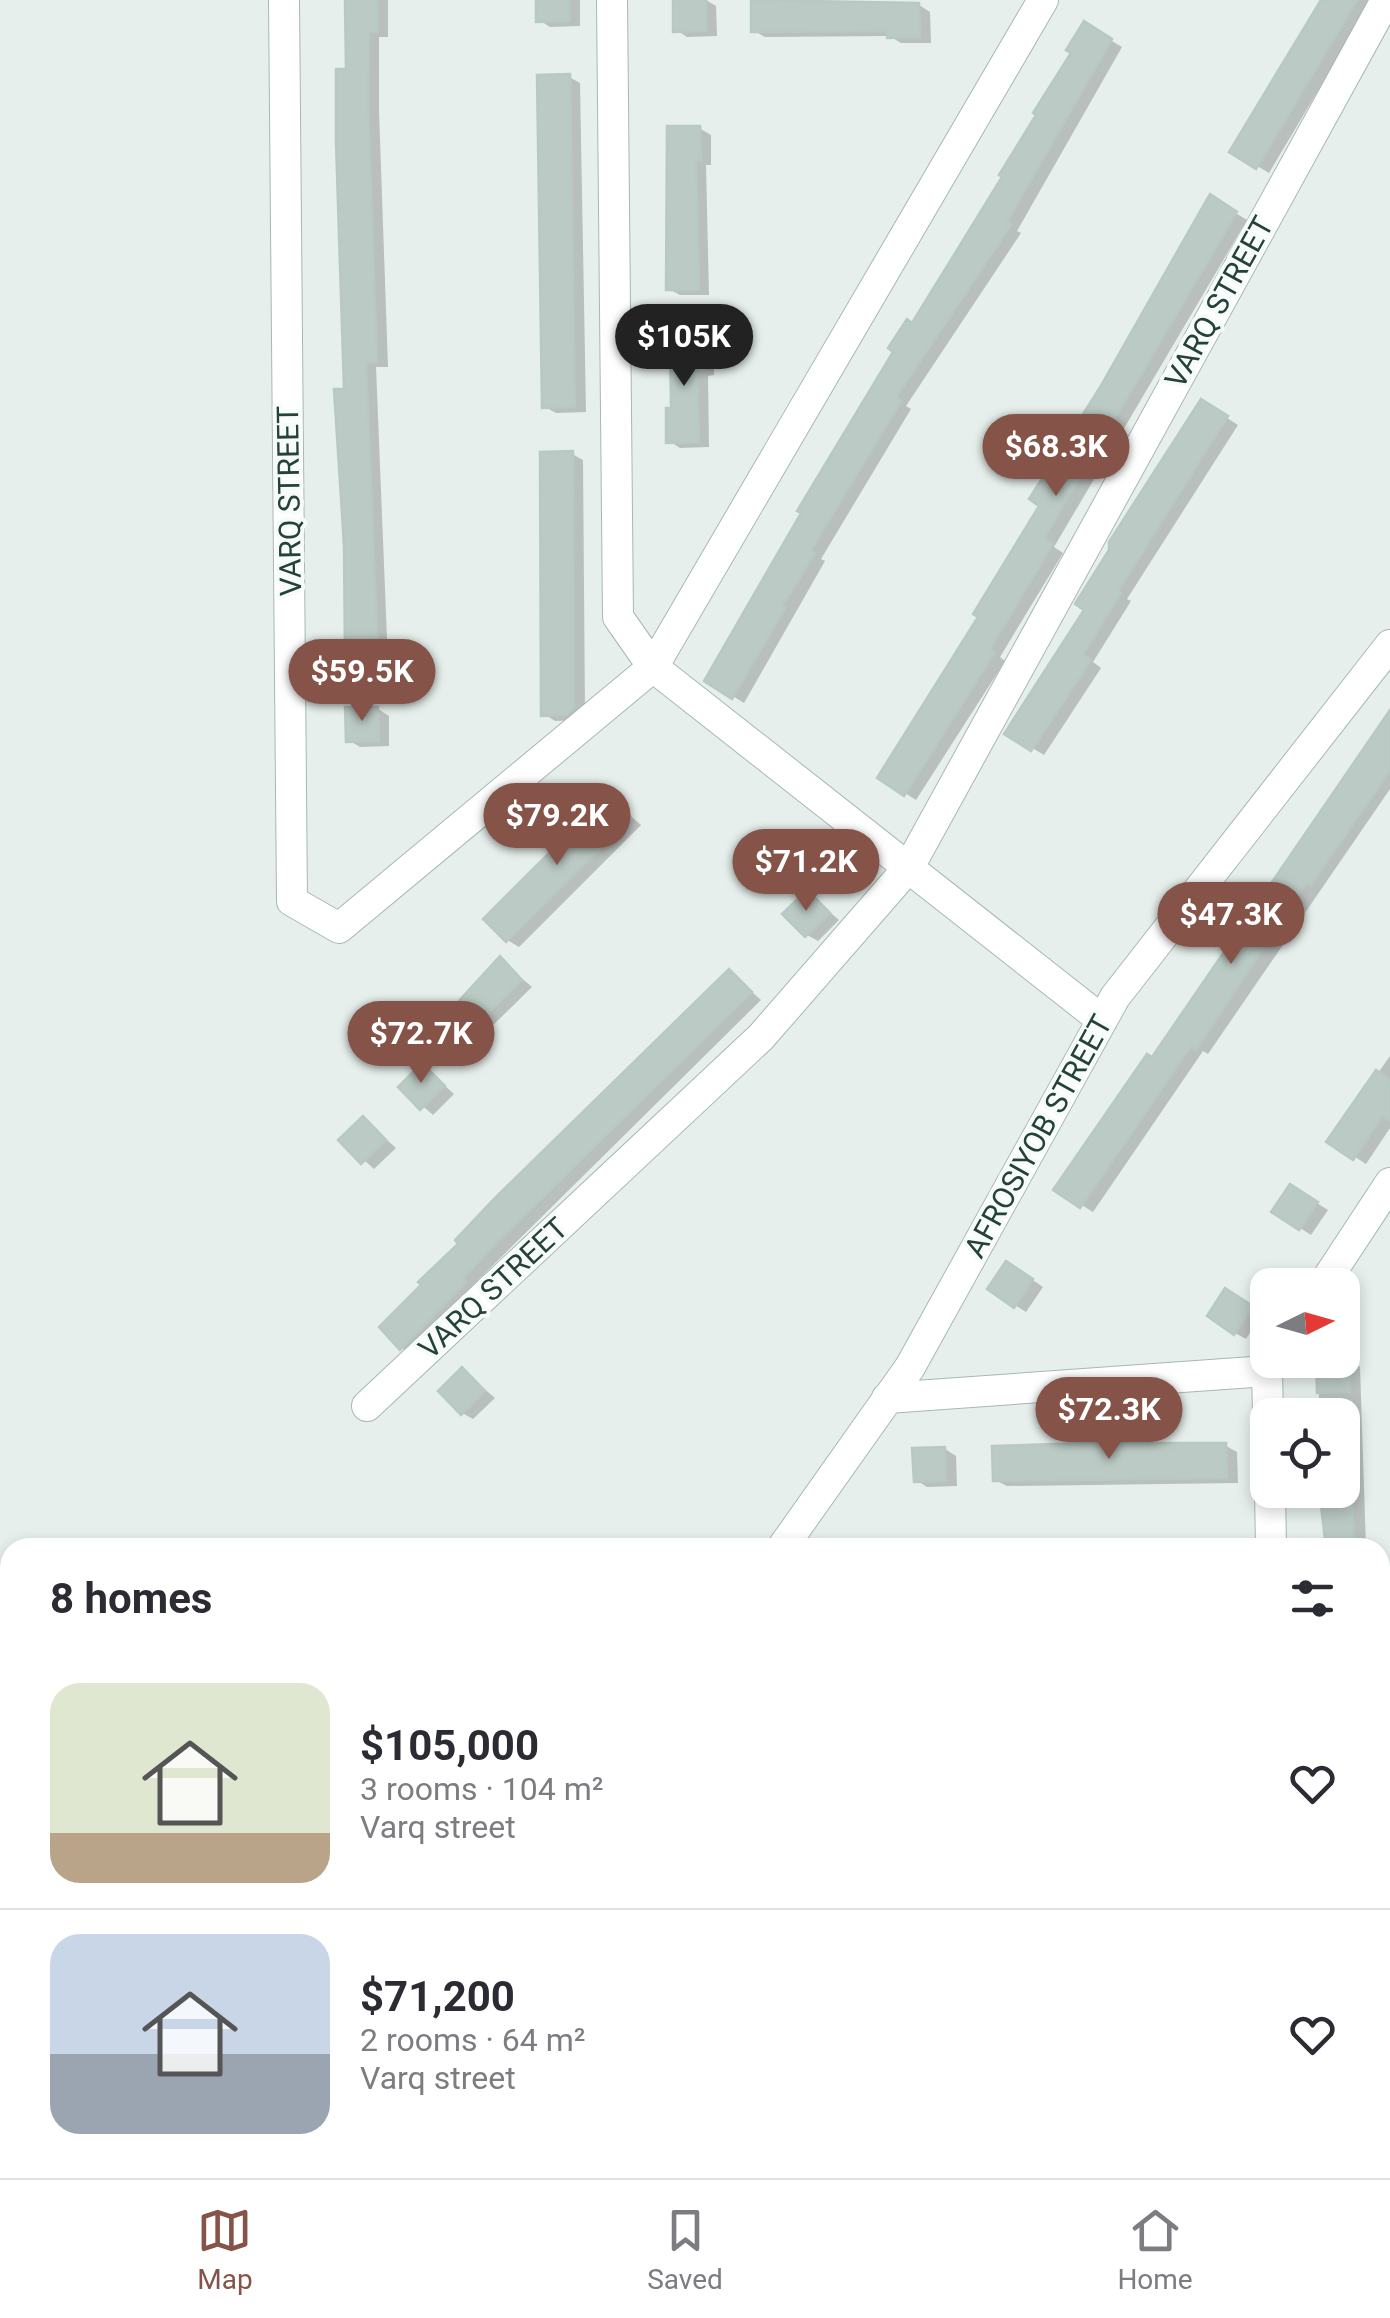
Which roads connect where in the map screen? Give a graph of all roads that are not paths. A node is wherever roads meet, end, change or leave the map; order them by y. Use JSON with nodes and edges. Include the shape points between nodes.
{"nodes":[{"id":1,"x":284,"y":0,"type":"edge"},
{"id":2,"x":612,"y":0,"type":"edge"},
{"id":3,"x":1042,"y":0,"type":"edge"},
{"id":4,"x":1386,"y":0,"type":"edge"},
{"id":5,"x":1390,"y":645,"type":"edge"},
{"id":6,"x":653,"y":667,"type":"junction"},
{"id":7,"x":908,"y":867,"type":"junction"},
{"id":8,"x":1102,"y":1020,"type":"junction"},
{"id":9,"x":1390,"y":1183,"type":"edge"},
{"id":10,"x":1335,"y":1268,"type":"edge"},
{"id":11,"x":1250,"y":1368,"type":"edge"},
{"id":12,"x":887,"y":1398,"type":"junction"},
{"id":13,"x":367,"y":1406,"type":"dead end"},
{"id":14,"x":1270,"y":1508,"type":"edge"},
{"id":15,"x":789,"y":1538,"type":"edge"},
{"id":16,"x":1271,"y":1538,"type":"edge"}],
"edges":[{"from":1,"to":6,"type":"street","name":"VARQ STREET","via":[[292,901],[340,928]]},
{"from":2,"to":6,"type":"street","via":[[618,616]]},
{"from":3,"to":6,"type":"street","name":"VARQ STREET"},
{"from":4,"to":7,"type":"street","name":"VARQ STREET"},
{"from":5,"to":8,"type":"street","name":"AFROSIYOB STREET"},
{"from":6,"to":7,"type":"street"},
{"from":7,"to":8,"type":"street"},
{"from":7,"to":13,"type":"street","name":"VARQ STREET","via":[[761,1037]]},
{"from":8,"to":12,"type":"street","name":"AFROSIYOB STREET"},
{"from":9,"to":10,"type":"street"},
{"from":11,"to":12,"type":"street"},
{"from":12,"to":15,"type":"street","name":"AFROSIYOB STREET"},
{"from":14,"to":16,"type":"street"}]}
